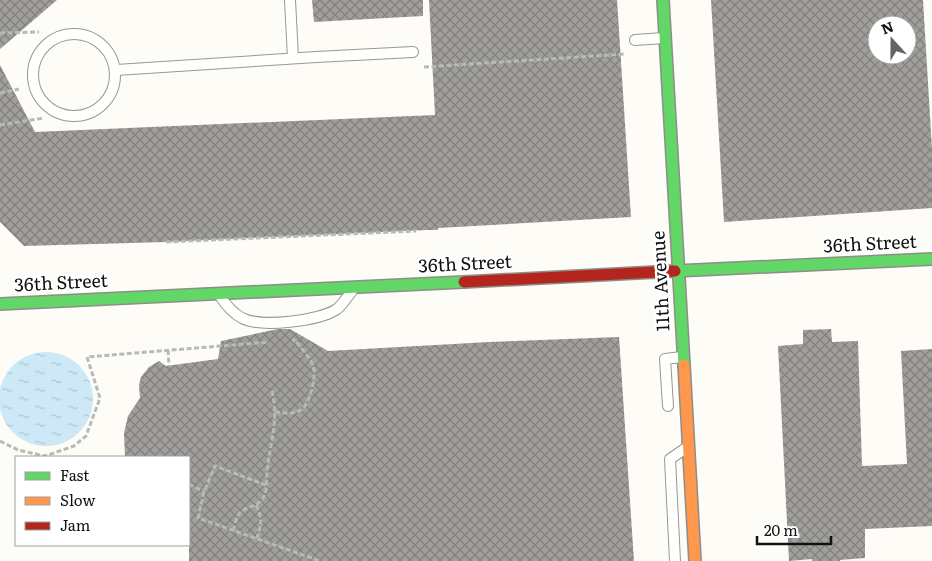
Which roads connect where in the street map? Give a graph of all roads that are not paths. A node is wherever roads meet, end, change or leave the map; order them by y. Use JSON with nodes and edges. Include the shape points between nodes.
{"nodes":[{"id":1,"x":290,"y":0,"type":"edge"},
{"id":2,"x":663,"y":0,"type":"edge"},
{"id":3,"x":665,"y":38,"type":"junction"},
{"id":4,"x":634,"y":40,"type":"dead end"},
{"id":5,"x":413,"y":52,"type":"dead end"},
{"id":6,"x":293,"y":58,"type":"junction"},
{"id":7,"x":116,"y":70,"type":"junction"},
{"id":8,"x":932,"y":259,"type":"edge"},
{"id":9,"x":678,"y":271,"type":"junction"},
{"id":10,"x":357,"y":286,"type":"junction"},
{"id":11,"x":218,"y":293,"type":"junction"},
{"id":12,"x":0,"y":304,"type":"edge"},
{"id":13,"x":683,"y":357,"type":"junction"},
{"id":14,"x":668,"y":406,"type":"dead end"},
{"id":15,"x":688,"y":446,"type":"junction"},
{"id":16,"x":675,"y":561,"type":"edge"},
{"id":17,"x":695,"y":561,"type":"edge"}],
"edges":[{"from":1,"to":6,"type":"lane"},
{"from":2,"to":3,"type":"street","name":"11th Avenue"},
{"from":3,"to":4,"type":"lane"},
{"from":3,"to":9,"type":"street","name":"11th Avenue"},
{"from":5,"to":6,"type":"lane"},
{"from":6,"to":7,"type":"lane"},
{"from":7,"to":7,"type":"lane","via":[[113,58],[98,40],[87,35],[64,34],[52,40],[37,56],[33,79],[35,90],[49,108],[59,114],[83,115],[95,111],[112,94]]},
{"from":8,"to":9,"type":"street","name":"36th Street"},
{"from":9,"to":10,"type":"street","name":"36th Street"},
{"from":9,"to":13,"type":"street","name":"11th Avenue"},
{"from":10,"to":11,"type":"street","name":"36th Street"},
{"from":10,"to":11,"type":"lane","via":[[338,308],[327,314],[284,322],[260,323],[242,319],[227,307]]},
{"from":11,"to":12,"type":"street","name":"36th Street"},
{"from":13,"to":14,"type":"lane","via":[[665,359]]},
{"from":13,"to":15,"type":"street","name":"11th Avenue"},
{"from":15,"to":16,"type":"lane","via":[[670,459]]},
{"from":15,"to":17,"type":"street","name":"11th Avenue"}]}
